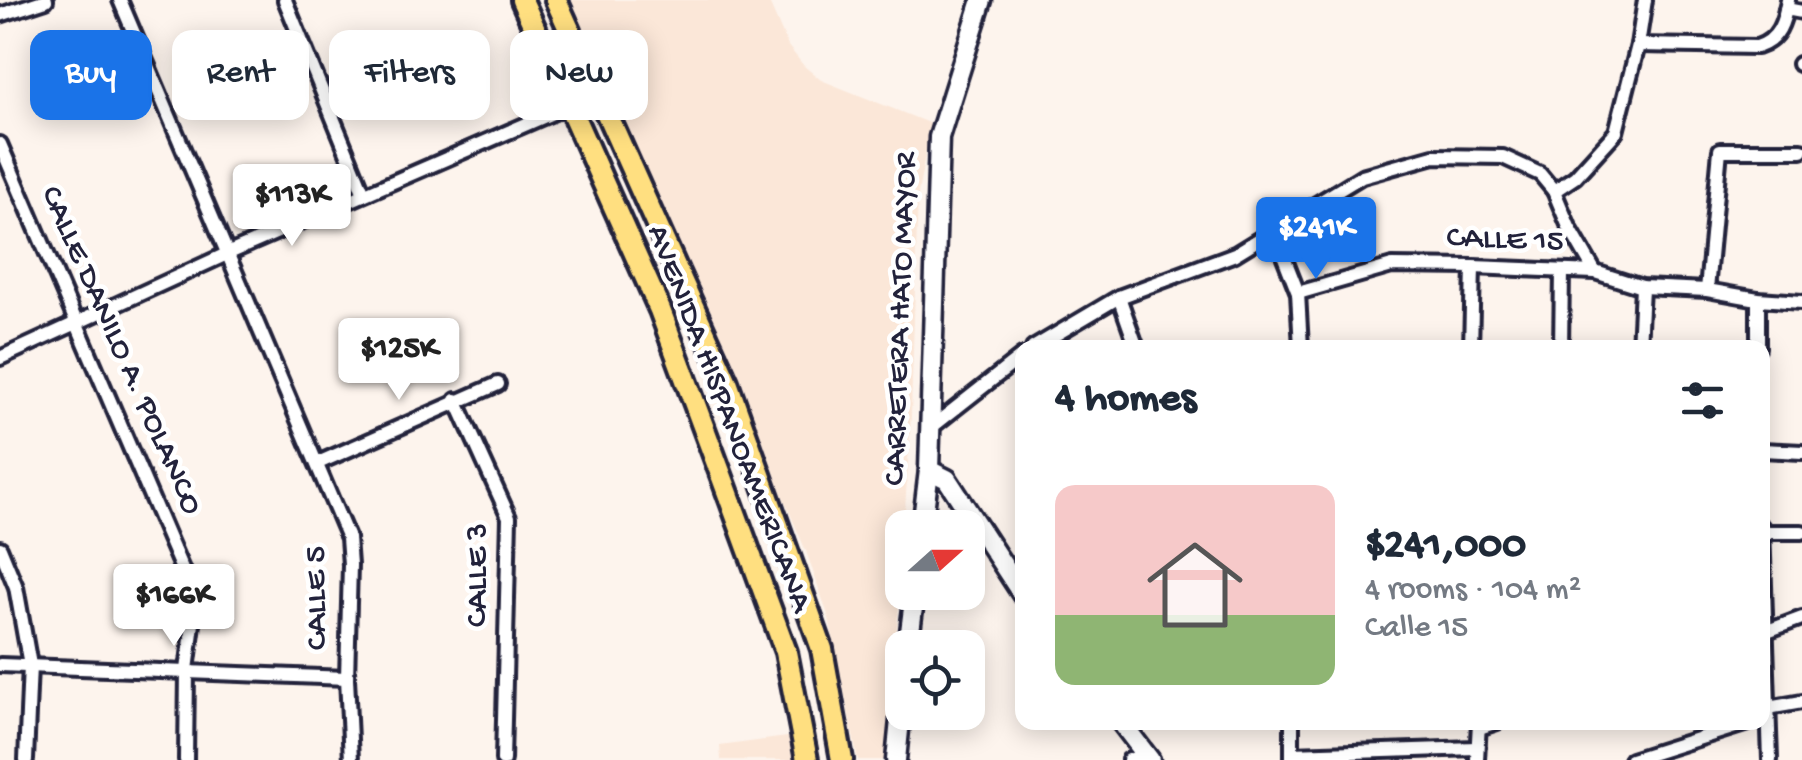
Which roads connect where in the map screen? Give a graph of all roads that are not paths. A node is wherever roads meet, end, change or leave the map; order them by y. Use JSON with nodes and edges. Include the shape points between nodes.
{"nodes":[{"id":1,"x":46,"y":0,"type":"edge"},
{"id":2,"x":120,"y":0,"type":"edge"},
{"id":3,"x":285,"y":0,"type":"edge"},
{"id":4,"x":522,"y":0,"type":"edge"},
{"id":5,"x":556,"y":0,"type":"edge"},
{"id":6,"x":982,"y":0,"type":"edge"},
{"id":7,"x":1644,"y":0,"type":"edge"},
{"id":8,"x":1787,"y":4,"type":"edge"},
{"id":9,"x":1802,"y":12,"type":"edge"},
{"id":10,"x":0,"y":14,"type":"edge"},
{"id":11,"x":535,"y":30,"type":"edge"},
{"id":12,"x":569,"y":30,"type":"edge"},
{"id":13,"x":1638,"y":45,"type":"junction"},
{"id":14,"x":536,"y":120,"type":"edge"},
{"id":15,"x":574,"y":120,"type":"edge"},
{"id":16,"x":608,"y":120,"type":"edge"},
{"id":17,"x":0,"y":144,"type":"edge"},
{"id":18,"x":1802,"y":150,"type":"edge"},
{"id":19,"x":1554,"y":190,"type":"junction"},
{"id":20,"x":364,"y":194,"type":"junction"},
{"id":21,"x":1273,"y":229,"type":"junction"},
{"id":22,"x":229,"y":254,"type":"junction"},
{"id":23,"x":1474,"y":267,"type":"junction"},
{"id":24,"x":1562,"y":271,"type":"junction"},
{"id":25,"x":1596,"y":272,"type":"junction"},
{"id":26,"x":1642,"y":287,"type":"junction"},
{"id":27,"x":1707,"y":290,"type":"junction"},
{"id":28,"x":1298,"y":293,"type":"junction"},
{"id":29,"x":1120,"y":297,"type":"junction"},
{"id":30,"x":1758,"y":299,"type":"junction"},
{"id":31,"x":1802,"y":302,"type":"edge"},
{"id":32,"x":76,"y":321,"type":"junction"},
{"id":33,"x":1049,"y":340,"type":"edge"},
{"id":34,"x":1134,"y":340,"type":"edge"},
{"id":35,"x":1301,"y":340,"type":"edge"},
{"id":36,"x":1471,"y":340,"type":"edge"},
{"id":37,"x":1561,"y":340,"type":"edge"},
{"id":38,"x":1639,"y":340,"type":"edge"},
{"id":39,"x":1758,"y":340,"type":"edge"},
{"id":40,"x":0,"y":358,"type":"edge"},
{"id":41,"x":1015,"y":362,"type":"edge"},
{"id":42,"x":498,"y":384,"type":"dead end"},
{"id":43,"x":456,"y":400,"type":"junction"},
{"id":44,"x":928,"y":430,"type":"junction"},
{"id":45,"x":1770,"y":450,"type":"edge"},
{"id":46,"x":1802,"y":452,"type":"edge"},
{"id":47,"x":318,"y":463,"type":"junction"},
{"id":48,"x":929,"y":470,"type":"junction"},
{"id":49,"x":924,"y":510,"type":"edge"},
{"id":50,"x":1770,"y":530,"type":"edge"},
{"id":51,"x":1802,"y":532,"type":"edge"},
{"id":52,"x":0,"y":548,"type":"edge"},
{"id":53,"x":1015,"y":583,"type":"edge"},
{"id":54,"x":1802,"y":618,"type":"edge"},
{"id":55,"x":1770,"y":630,"type":"edge"},
{"id":56,"x":30,"y":664,"type":"junction"},
{"id":57,"x":0,"y":665,"type":"edge"},
{"id":58,"x":188,"y":670,"type":"junction"},
{"id":59,"x":347,"y":678,"type":"junction"},
{"id":60,"x":1802,"y":702,"type":"edge"},
{"id":61,"x":1770,"y":714,"type":"edge"},
{"id":62,"x":899,"y":730,"type":"edge"},
{"id":63,"x":1125,"y":730,"type":"edge"},
{"id":64,"x":1292,"y":730,"type":"edge"},
{"id":65,"x":1727,"y":730,"type":"edge"},
{"id":66,"x":1767,"y":730,"type":"edge"},
{"id":67,"x":1477,"y":754,"type":"edge"},
{"id":68,"x":1292,"y":757,"type":"edge"},
{"id":69,"x":1141,"y":758,"type":"edge"},
{"id":70,"x":26,"y":760,"type":"edge"},
{"id":71,"x":186,"y":760,"type":"edge"},
{"id":72,"x":351,"y":760,"type":"edge"},
{"id":73,"x":503,"y":760,"type":"edge"},
{"id":74,"x":807,"y":760,"type":"edge"},
{"id":75,"x":842,"y":760,"type":"edge"},
{"id":76,"x":896,"y":760,"type":"edge"},
{"id":77,"x":1631,"y":760,"type":"edge"},
{"id":78,"x":1770,"y":760,"type":"edge"}],
"edges":[{"from":1,"to":10,"type":"street"},
{"from":2,"to":22,"type":"street","name":"CALLE 5"},
{"from":3,"to":20,"type":"street"},
{"from":4,"to":11,"type":"main road","name":"AVENIDA HISPANOAMERICANA"},
{"from":5,"to":12,"type":"main road","name":"AVENIDA HISPANOAMERICANA"},
{"from":6,"to":44,"type":"street","name":"CARRETERA HATO MAYOR","via":[[938,137]]},
{"from":7,"to":13,"type":"street"},
{"from":8,"to":9,"type":"street"},
{"from":8,"to":13,"type":"street","via":[[1778,34],[1757,48]]},
{"from":13,"to":19,"type":"street","via":[[1616,132]]},
{"from":14,"to":20,"type":"street"},
{"from":15,"to":74,"type":"main road","name":"AVENIDA HISPANOAMERICANA","via":[[660,310],[730,497],[786,652]]},
{"from":16,"to":75,"type":"main road","name":"AVENIDA HISPANOAMERICANA","via":[[727,382],[822,650]]},
{"from":17,"to":32,"type":"street","name":"CALLE DANILO A. POLANCO"},
{"from":18,"to":27,"type":"street","via":[[1720,150]]},
{"from":19,"to":21,"type":"street","via":[[1540,174],[1503,157],[1434,156],[1362,176]]},
{"from":19,"to":25,"type":"street"},
{"from":20,"to":22,"type":"street"},
{"from":21,"to":28,"type":"street"},
{"from":21,"to":29,"type":"street","via":[[1234,254]]},
{"from":22,"to":32,"type":"street"},
{"from":22,"to":47,"type":"street","name":"CALLE 5"},
{"from":23,"to":24,"type":"street","name":"CALLE 15"},
{"from":23,"to":28,"type":"street","name":"CALLE 15","via":[[1392,266]]},
{"from":23,"to":36,"type":"street"},
{"from":24,"to":25,"type":"street","name":"CALLE 15"},
{"from":24,"to":37,"type":"street"},
{"from":25,"to":26,"type":"street","name":"CALLE 15"},
{"from":26,"to":27,"type":"street","name":"CALLE 15"},
{"from":26,"to":38,"type":"street"},
{"from":27,"to":30,"type":"street","name":"CALLE 15"},
{"from":28,"to":35,"type":"street"},
{"from":29,"to":33,"type":"street"},
{"from":29,"to":34,"type":"street"},
{"from":30,"to":31,"type":"street","name":"CALLE 15"},
{"from":30,"to":39,"type":"street"},
{"from":32,"to":40,"type":"street"},
{"from":32,"to":58,"type":"street","name":"CALLE DANILO A. POLANCO","via":[[190,588]]},
{"from":41,"to":44,"type":"street"},
{"from":42,"to":43,"type":"street"},
{"from":43,"to":47,"type":"street"},
{"from":43,"to":73,"type":"street","name":"CALLE 3","via":[[509,517]]},
{"from":44,"to":48,"type":"street","name":"CARRETERA HATO MAYOR"},
{"from":45,"to":46,"type":"street"},
{"from":47,"to":59,"type":"street","name":"CALLE 5","via":[[350,550]]},
{"from":48,"to":49,"type":"street","name":"CARRETERA HATO MAYOR"},
{"from":48,"to":53,"type":"street","via":[[947,479]]},
{"from":50,"to":51,"type":"street"},
{"from":52,"to":56,"type":"street","via":[[16,587]]},
{"from":54,"to":55,"type":"street"},
{"from":56,"to":57,"type":"street"},
{"from":56,"to":58,"type":"street"},
{"from":56,"to":70,"type":"street"},
{"from":58,"to":59,"type":"street"},
{"from":58,"to":71,"type":"street","name":"CALLE DANILO A. POLANCO"},
{"from":59,"to":72,"type":"street","name":"CALLE 5"},
{"from":60,"to":61,"type":"street"},
{"from":62,"to":76,"type":"street"},
{"from":63,"to":69,"type":"street"},
{"from":64,"to":68,"type":"street"},
{"from":65,"to":77,"type":"street"},
{"from":66,"to":78,"type":"street"},
{"from":67,"to":68,"type":"street"}]}
